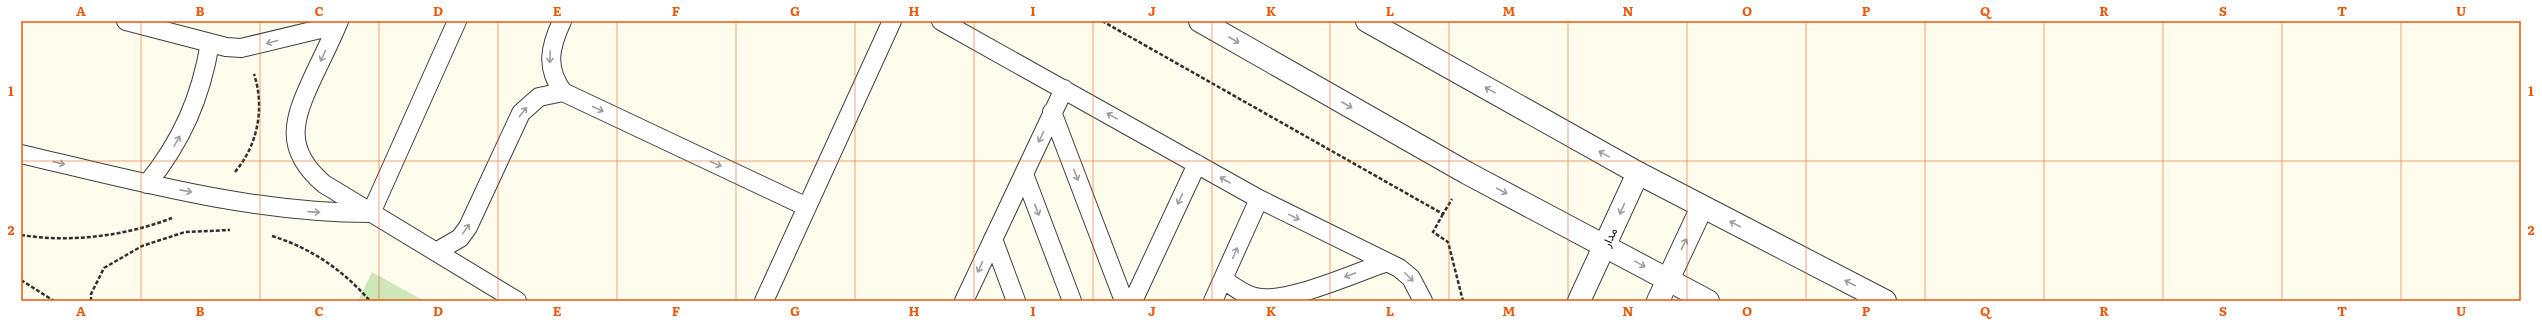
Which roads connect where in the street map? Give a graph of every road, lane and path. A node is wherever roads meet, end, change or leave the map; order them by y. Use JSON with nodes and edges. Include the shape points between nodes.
{"nodes":[{"id":1,"x":126,"y":21,"type":"edge"},
{"id":2,"x":457,"y":21,"type":"edge"},
{"id":3,"x":562,"y":21,"type":"edge"},
{"id":4,"x":892,"y":21,"type":"edge"},
{"id":5,"x":941,"y":21,"type":"edge"},
{"id":6,"x":1102,"y":21,"type":"edge"},
{"id":7,"x":1200,"y":21,"type":"edge"},
{"id":8,"x":1367,"y":21,"type":"edge"},
{"id":9,"x":338,"y":23,"type":"edge"},
{"id":10,"x":210,"y":43,"type":"junction"},
{"id":11,"x":1064,"y":89,"type":"junction"},
{"id":12,"x":563,"y":92,"type":"junction"},
{"id":13,"x":1052,"y":112,"type":"junction"},
{"id":14,"x":21,"y":154,"type":"edge"},
{"id":15,"x":1197,"y":164,"type":"junction"},
{"id":16,"x":1467,"y":173,"type":"junction"},
{"id":17,"x":1638,"y":173,"type":"junction"},
{"id":18,"x":1024,"y":174,"type":"junction"},
{"id":19,"x":147,"y":184,"type":"junction"},
{"id":20,"x":1259,"y":199,"type":"junction"},
{"id":21,"x":807,"y":207,"type":"junction"},
{"id":22,"x":1702,"y":208,"type":"junction"},
{"id":23,"x":370,"y":213,"type":"junction"},
{"id":24,"x":1444,"y":214,"type":"junction"},
{"id":25,"x":237,"y":231,"type":"dead end"},
{"id":26,"x":266,"y":235,"type":"dead end"},
{"id":27,"x":993,"y":239,"type":"junction"},
{"id":28,"x":1606,"y":245,"type":"junction"},
{"id":29,"x":436,"y":252,"type":"junction"},
{"id":30,"x":1387,"y":262,"type":"junction"},
{"id":31,"x":1223,"y":279,"type":"junction"},
{"id":32,"x":1667,"y":279,"type":"junction"},
{"id":33,"x":21,"y":280,"type":"edge"},
{"id":34,"x":54,"y":301,"type":"edge"},
{"id":35,"x":91,"y":301,"type":"edge"},
{"id":36,"x":370,"y":301,"type":"edge"},
{"id":37,"x":517,"y":301,"type":"edge"},
{"id":38,"x":764,"y":301,"type":"edge"},
{"id":39,"x":965,"y":301,"type":"edge"},
{"id":40,"x":1016,"y":301,"type":"edge"},
{"id":41,"x":1072,"y":301,"type":"edge"},
{"id":42,"x":1124,"y":301,"type":"edge"},
{"id":43,"x":1133,"y":301,"type":"edge"},
{"id":44,"x":1213,"y":301,"type":"edge"},
{"id":45,"x":1423,"y":301,"type":"edge"},
{"id":46,"x":1462,"y":301,"type":"edge"},
{"id":47,"x":1579,"y":301,"type":"edge"},
{"id":48,"x":1658,"y":301,"type":"edge"},
{"id":49,"x":1708,"y":301,"type":"edge"},
{"id":50,"x":1885,"y":301,"type":"edge"}],
"edges":[{"from":1,"to":10,"type":"lane"},
{"from":2,"to":23,"type":"lane"},
{"from":3,"to":12,"type":"lane","one_way":true,"via":[[553,41],[550,62],[556,83]]},
{"from":4,"to":21,"type":"lane"},
{"from":5,"to":11,"type":"lane"},
{"from":6,"to":24,"type":"path"},
{"from":7,"to":16,"type":"street","one_way":true},
{"from":17,"to":8,"type":"street","one_way":true},
{"from":9,"to":10,"type":"lane","one_way":true,"via":[[258,46],[241,48]]},
{"from":9,"to":23,"type":"lane","one_way":true,"via":[[300,105],[295,122],[295,140],[300,158],[310,173]]},
{"from":19,"to":10,"type":"lane","one_way":true,"via":[[190,118],[199,94]]},
{"from":11,"to":13,"type":"lane"},
{"from":15,"to":11,"type":"lane","one_way":true},
{"from":12,"to":21,"type":"lane","one_way":true},
{"from":29,"to":12,"type":"lane","one_way":true,"via":[[460,238],[468,227],[521,113],[539,97]]},
{"from":13,"to":18,"type":"lane","one_way":true},
{"from":13,"to":42,"type":"lane","one_way":true},
{"from":14,"to":19,"type":"lane","one_way":true},
{"from":20,"to":15,"type":"lane","one_way":true},
{"from":15,"to":43,"type":"lane","one_way":true},
{"from":16,"to":24,"type":"path"},
{"from":16,"to":28,"type":"street","one_way":true},
{"from":17,"to":22,"type":"street"},
{"from":17,"to":28,"type":"street","name":"مدار","one_way":true},
{"from":18,"to":27,"type":"lane"},
{"from":18,"to":41,"type":"lane","one_way":true},
{"from":19,"to":23,"type":"lane","one_way":true,"via":[[293,210]]},
{"from":20,"to":30,"type":"lane","one_way":true},
{"from":31,"to":20,"type":"lane","one_way":true},
{"from":21,"to":38,"type":"lane"},
{"from":32,"to":22,"type":"street","one_way":true},
{"from":50,"to":22,"type":"street","one_way":true},
{"from":23,"to":29,"type":"lane"},
{"from":24,"to":46,"type":"path","via":[[1434,232],[1448,242]]},
{"from":25,"to":35,"type":"path","via":[[185,232],[142,246],[104,268],[91,294]]},
{"from":26,"to":36,"type":"path","via":[[315,254],[351,279]]},
{"from":27,"to":39,"type":"lane","one_way":true},
{"from":27,"to":40,"type":"lane"},
{"from":28,"to":32,"type":"street","one_way":true},
{"from":28,"to":47,"type":"street","name":"مدار"},
{"from":29,"to":37,"type":"lane"},
{"from":30,"to":31,"type":"lane","one_way":true,"via":[[1291,295],[1273,298],[1255,297],[1238,290]]},
{"from":30,"to":45,"type":"lane","one_way":true,"via":[[1411,278]]},
{"from":31,"to":44,"type":"lane"},
{"from":32,"to":48,"type":"street"},
{"from":32,"to":49,"type":"street"},
{"from":33,"to":34,"type":"path"}]}
